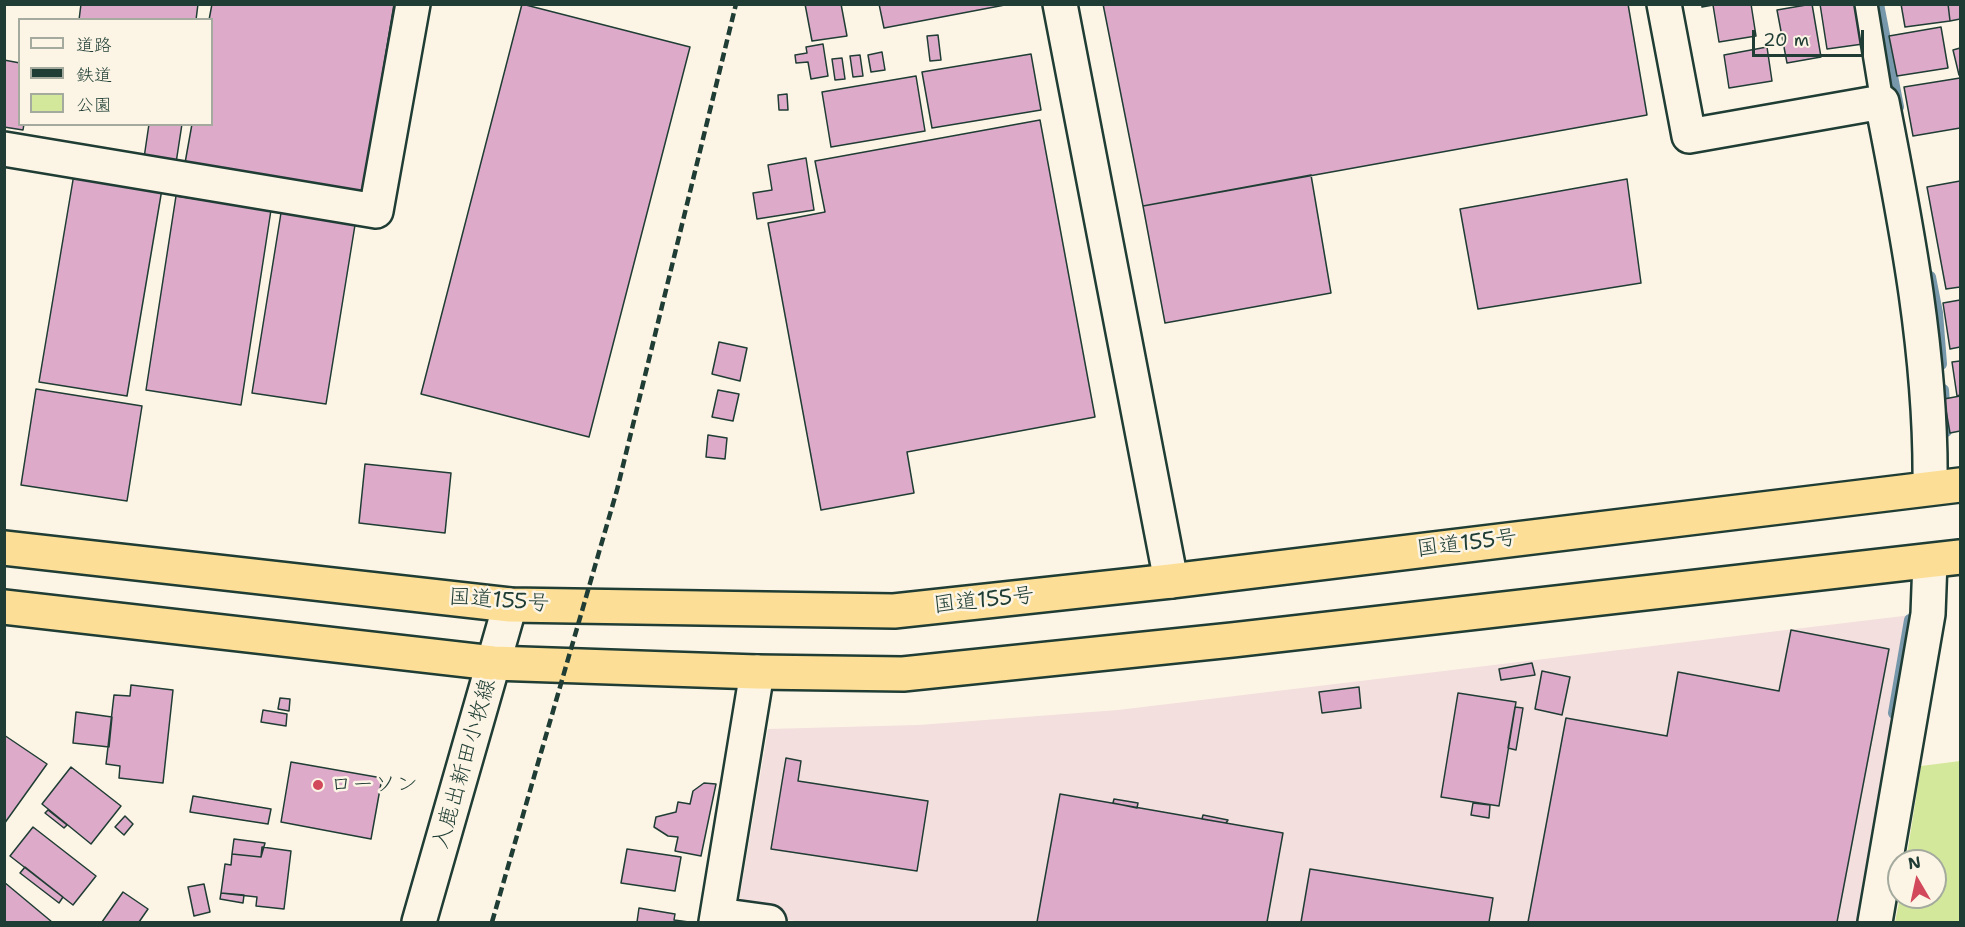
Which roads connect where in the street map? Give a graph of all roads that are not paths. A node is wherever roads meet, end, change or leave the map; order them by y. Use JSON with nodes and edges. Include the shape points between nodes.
{"nodes":[{"id":1,"x":413,"y":4,"type":"edge"},
{"id":2,"x":1060,"y":4,"type":"edge"},
{"id":3,"x":1664,"y":4,"type":"edge"},
{"id":4,"x":1866,"y":4,"type":"edge"},
{"id":5,"x":1882,"y":102,"type":"junction"},
{"id":6,"x":4,"y":149,"type":"edge"},
{"id":7,"x":1945,"y":486,"type":"edge"},
{"id":8,"x":4,"y":548,"type":"edge"},
{"id":9,"x":1945,"y":559,"type":"edge"},
{"id":10,"x":1171,"y":581,"type":"junction"},
{"id":11,"x":510,"y":605,"type":"junction"},
{"id":12,"x":4,"y":607,"type":"edge"},
{"id":13,"x":494,"y":663,"type":"junction"},
{"id":14,"x":757,"y":672,"type":"junction"},
{"id":15,"x":717,"y":919,"type":"edge"},
{"id":16,"x":419,"y":922,"type":"edge"},
{"id":17,"x":769,"y":922,"type":"edge"},
{"id":18,"x":1875,"y":922,"type":"edge"}],
"edges":[{"from":1,"to":6,"type":"street","via":[[376,211]]},
{"from":2,"to":10,"type":"street"},
{"from":3,"to":5,"type":"street","via":[[1689,136]]},
{"from":4,"to":5,"type":"lane"},
{"from":5,"to":7,"type":"street","via":[[1910,245],[1930,455]]},
{"from":7,"to":10,"type":"highway","name":"国道155号"},
{"from":8,"to":11,"type":"highway","name":"国道155号"},
{"from":9,"to":14,"type":"highway","via":[[903,674]]},
{"from":9,"to":18,"type":"street","via":[[1928,614]]},
{"from":10,"to":11,"type":"highway","name":"国道155号","via":[[894,611]]},
{"from":11,"to":13,"type":"street","name":"入鹿出新田小牧線"},
{"from":12,"to":13,"type":"highway"},
{"from":13,"to":14,"type":"highway"},
{"from":13,"to":16,"type":"street","name":"入鹿出新田小牧線"},
{"from":14,"to":15,"type":"street"},
{"from":15,"to":17,"type":"street"}]}
